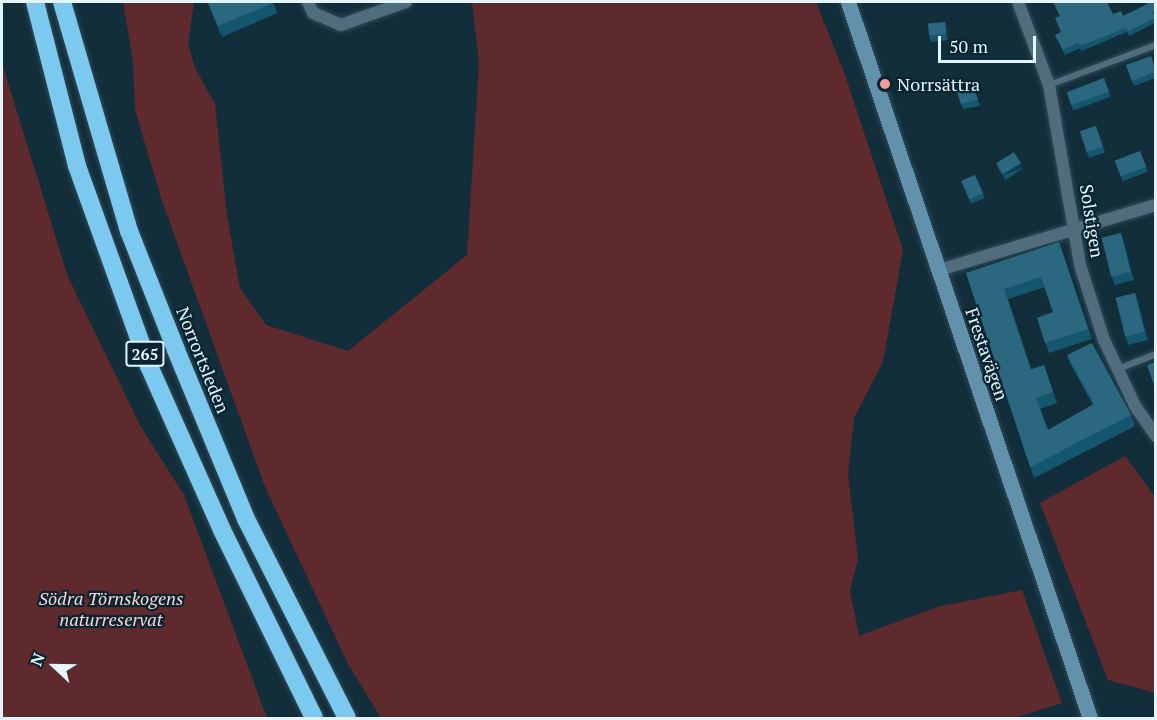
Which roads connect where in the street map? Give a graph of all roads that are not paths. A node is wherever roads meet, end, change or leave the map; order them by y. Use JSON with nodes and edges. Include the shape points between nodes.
{"nodes":[{"id":1,"x":35,"y":2,"type":"edge"},
{"id":2,"x":62,"y":2,"type":"edge"},
{"id":3,"x":308,"y":2,"type":"edge"},
{"id":4,"x":406,"y":2,"type":"edge"},
{"id":5,"x":848,"y":2,"type":"edge"},
{"id":6,"x":1018,"y":2,"type":"edge"},
{"id":7,"x":1155,"y":45,"type":"edge"},
{"id":8,"x":1049,"y":85,"type":"junction"},
{"id":9,"x":1155,"y":205,"type":"edge"},
{"id":10,"x":1075,"y":229,"type":"junction"},
{"id":11,"x":939,"y":270,"type":"junction"},
{"id":12,"x":1155,"y":354,"type":"edge"},
{"id":13,"x":1118,"y":369,"type":"junction"},
{"id":14,"x":1155,"y":436,"type":"edge"},
{"id":15,"x":314,"y":718,"type":"edge"},
{"id":16,"x":347,"y":718,"type":"edge"},
{"id":17,"x":1090,"y":718,"type":"edge"}],
"edges":[{"from":1,"to":15,"type":"highway","number":"265","via":[[77,166],[149,366],[222,530]]},
{"from":2,"to":16,"type":"highway","name":"Norrortsleden","number":"265","via":[[129,231],[246,519]]},
{"from":3,"to":4,"type":"street","via":[[313,13],[340,25]]},
{"from":5,"to":11,"type":"street","name":"Frestavägen"},
{"from":6,"to":8,"type":"street","name":"Solstigen"},
{"from":7,"to":8,"type":"lane"},
{"from":8,"to":10,"type":"street","name":"Solstigen"},
{"from":9,"to":10,"type":"street"},
{"from":10,"to":11,"type":"street"},
{"from":10,"to":13,"type":"street","name":"Solstigen","via":[[1080,265],[1104,340]]},
{"from":11,"to":17,"type":"street","name":"Frestavägen"},
{"from":12,"to":13,"type":"lane"},
{"from":13,"to":14,"type":"street","name":"Solstigen","via":[[1135,406]]}]}
